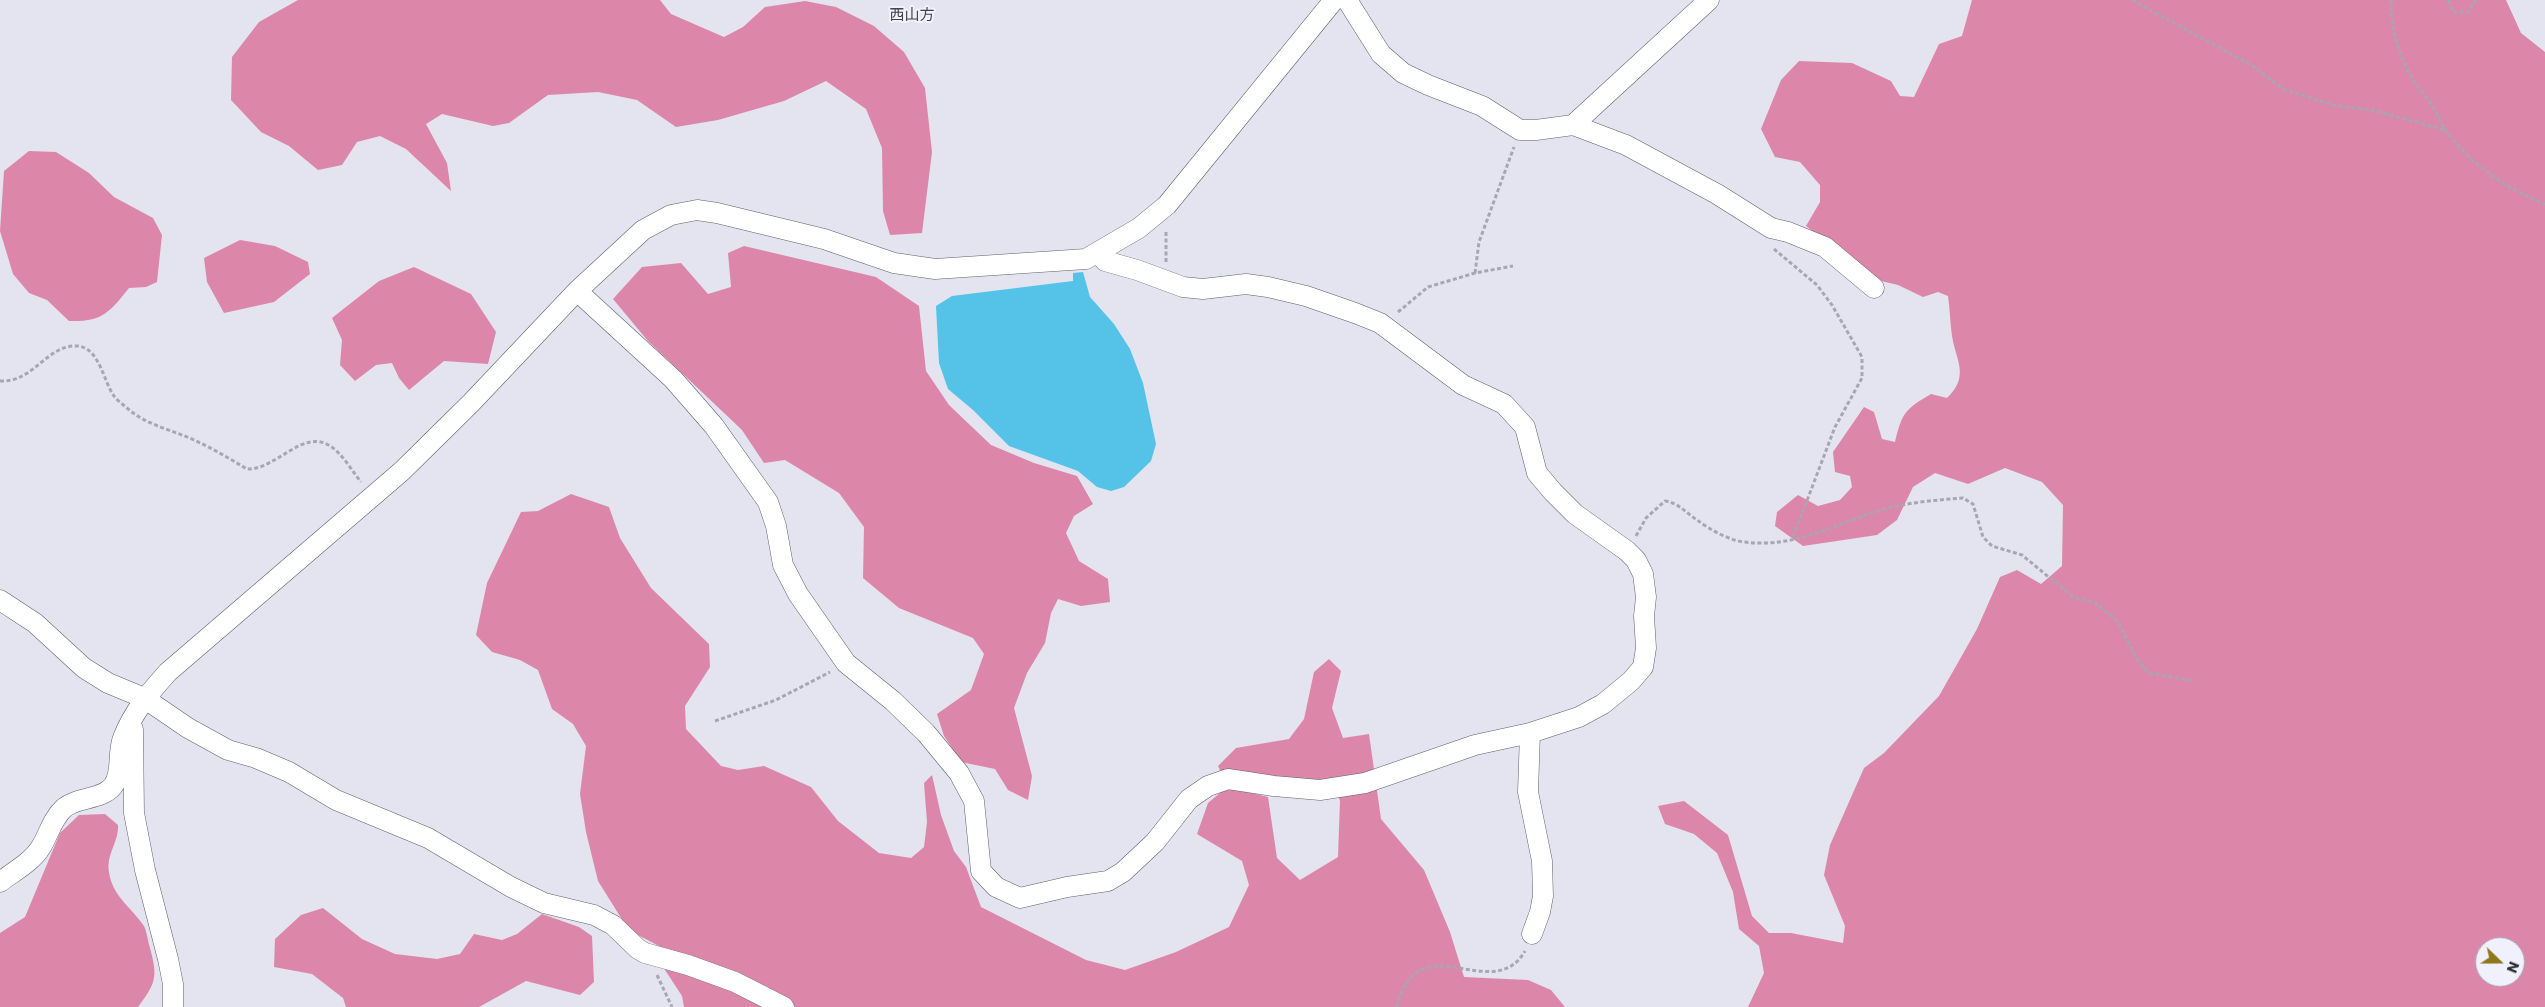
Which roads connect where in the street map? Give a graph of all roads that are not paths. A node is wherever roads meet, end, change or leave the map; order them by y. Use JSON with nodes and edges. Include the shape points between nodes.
{"nodes":[{"id":1,"x":1334,"y":0,"type":"edge"},
{"id":2,"x":1347,"y":0,"type":"edge"},
{"id":3,"x":1709,"y":0,"type":"edge"},
{"id":4,"x":1573,"y":125,"type":"junction"},
{"id":5,"x":1084,"y":258,"type":"junction"},
{"id":6,"x":1874,"y":288,"type":"dead end"},
{"id":7,"x":577,"y":291,"type":"junction"},
{"id":8,"x":0,"y":600,"type":"edge"},
{"id":9,"x":144,"y":698,"type":"junction"},
{"id":10,"x":133,"y":720,"type":"junction"},
{"id":11,"x":1530,"y":733,"type":"junction"},
{"id":12,"x":0,"y":882,"type":"edge"},
{"id":13,"x":1532,"y":934,"type":"road end"},
{"id":14,"x":173,"y":1007,"type":"edge"},
{"id":15,"x":784,"y":1007,"type":"edge"}],
"edges":[{"from":1,"to":5,"type":"street","via":[[1166,205],[1139,228]]},
{"from":2,"to":4,"type":"street","via":[[1381,54],[1403,73],[1482,106],[1520,130]]},
{"from":3,"to":4,"type":"street"},
{"from":4,"to":6,"type":"street","via":[[1626,144],[1771,228],[1825,247]]},
{"from":5,"to":7,"type":"street","via":[[935,269],[894,263],[824,239],[697,210],[671,215],[643,230]]},
{"from":5,"to":11,"type":"street","via":[[1137,270],[1183,288],[1246,284],[1306,296],[1380,323],[1462,385],[1504,404],[1514,413],[1525,427],[1538,473],[1575,514],[1636,560],[1644,582],[1646,648],[1643,667],[1631,682],[1603,704],[1579,717]]},
{"from":7,"to":9,"type":"street","via":[[471,403],[372,499],[168,672]]},
{"from":7,"to":11,"type":"street","via":[[673,380],[714,426],[768,502],[783,565],[798,594],[846,663],[926,733],[959,773],[974,801],[981,871],[996,887],[1020,898],[1108,881],[1123,872],[1155,842],[1189,799],[1208,786],[1228,779],[1320,790],[1365,783],[1475,745]]},
{"from":8,"to":9,"type":"street","via":[[35,623],[84,668],[108,683]]},
{"from":9,"to":10,"type":"street"},
{"from":9,"to":15,"type":"street","via":[[228,750],[289,772],[336,800],[428,838],[519,891],[544,903],[594,915],[613,925],[645,953],[734,982]]},
{"from":10,"to":12,"type":"street","via":[[123,738],[119,770],[112,787],[66,807],[55,818],[31,859]]},
{"from":10,"to":14,"type":"street","via":[[134,813],[168,959]]},
{"from":11,"to":13,"type":"street","via":[[1528,792],[1542,861],[1543,896]]}]}
